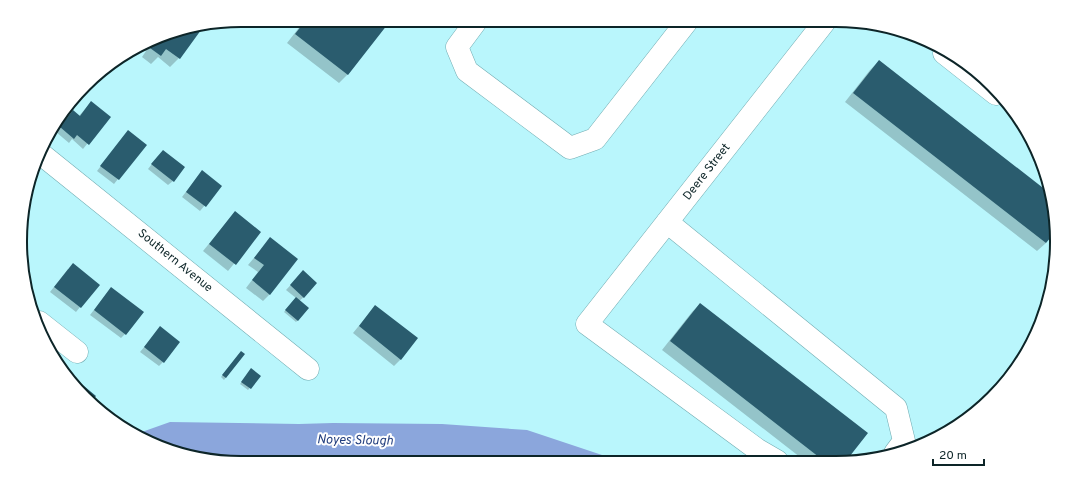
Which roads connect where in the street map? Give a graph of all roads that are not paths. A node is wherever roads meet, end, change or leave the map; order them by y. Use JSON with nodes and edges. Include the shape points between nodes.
{"nodes":[{"id":1,"x":472,"y":27,"type":"edge"},
{"id":2,"x":683,"y":27,"type":"edge"},
{"id":3,"x":820,"y":27,"type":"edge"},
{"id":4,"x":44,"y":157,"type":"edge"},
{"id":5,"x":667,"y":222,"type":"junction"},
{"id":6,"x":44,"y":326,"type":"edge"},
{"id":7,"x":77,"y":352,"type":"dead end"},
{"id":8,"x":308,"y":369,"type":"dead end"},
{"id":9,"x":900,"y":446,"type":"edge"},
{"id":10,"x":768,"y":456,"type":"edge"}],
"edges":[{"from":1,"to":2,"type":"street","via":[[456,47],[467,71],[570,148],[595,139]]},
{"from":3,"to":5,"type":"street","name":"Deere Street"},
{"from":4,"to":8,"type":"street","name":"Southern Avenue"},
{"from":5,"to":9,"type":"street","via":[[896,408],[904,441]]},
{"from":5,"to":10,"type":"street","name":"Deere Street","via":[[587,324]]},
{"from":6,"to":7,"type":"street"}]}
